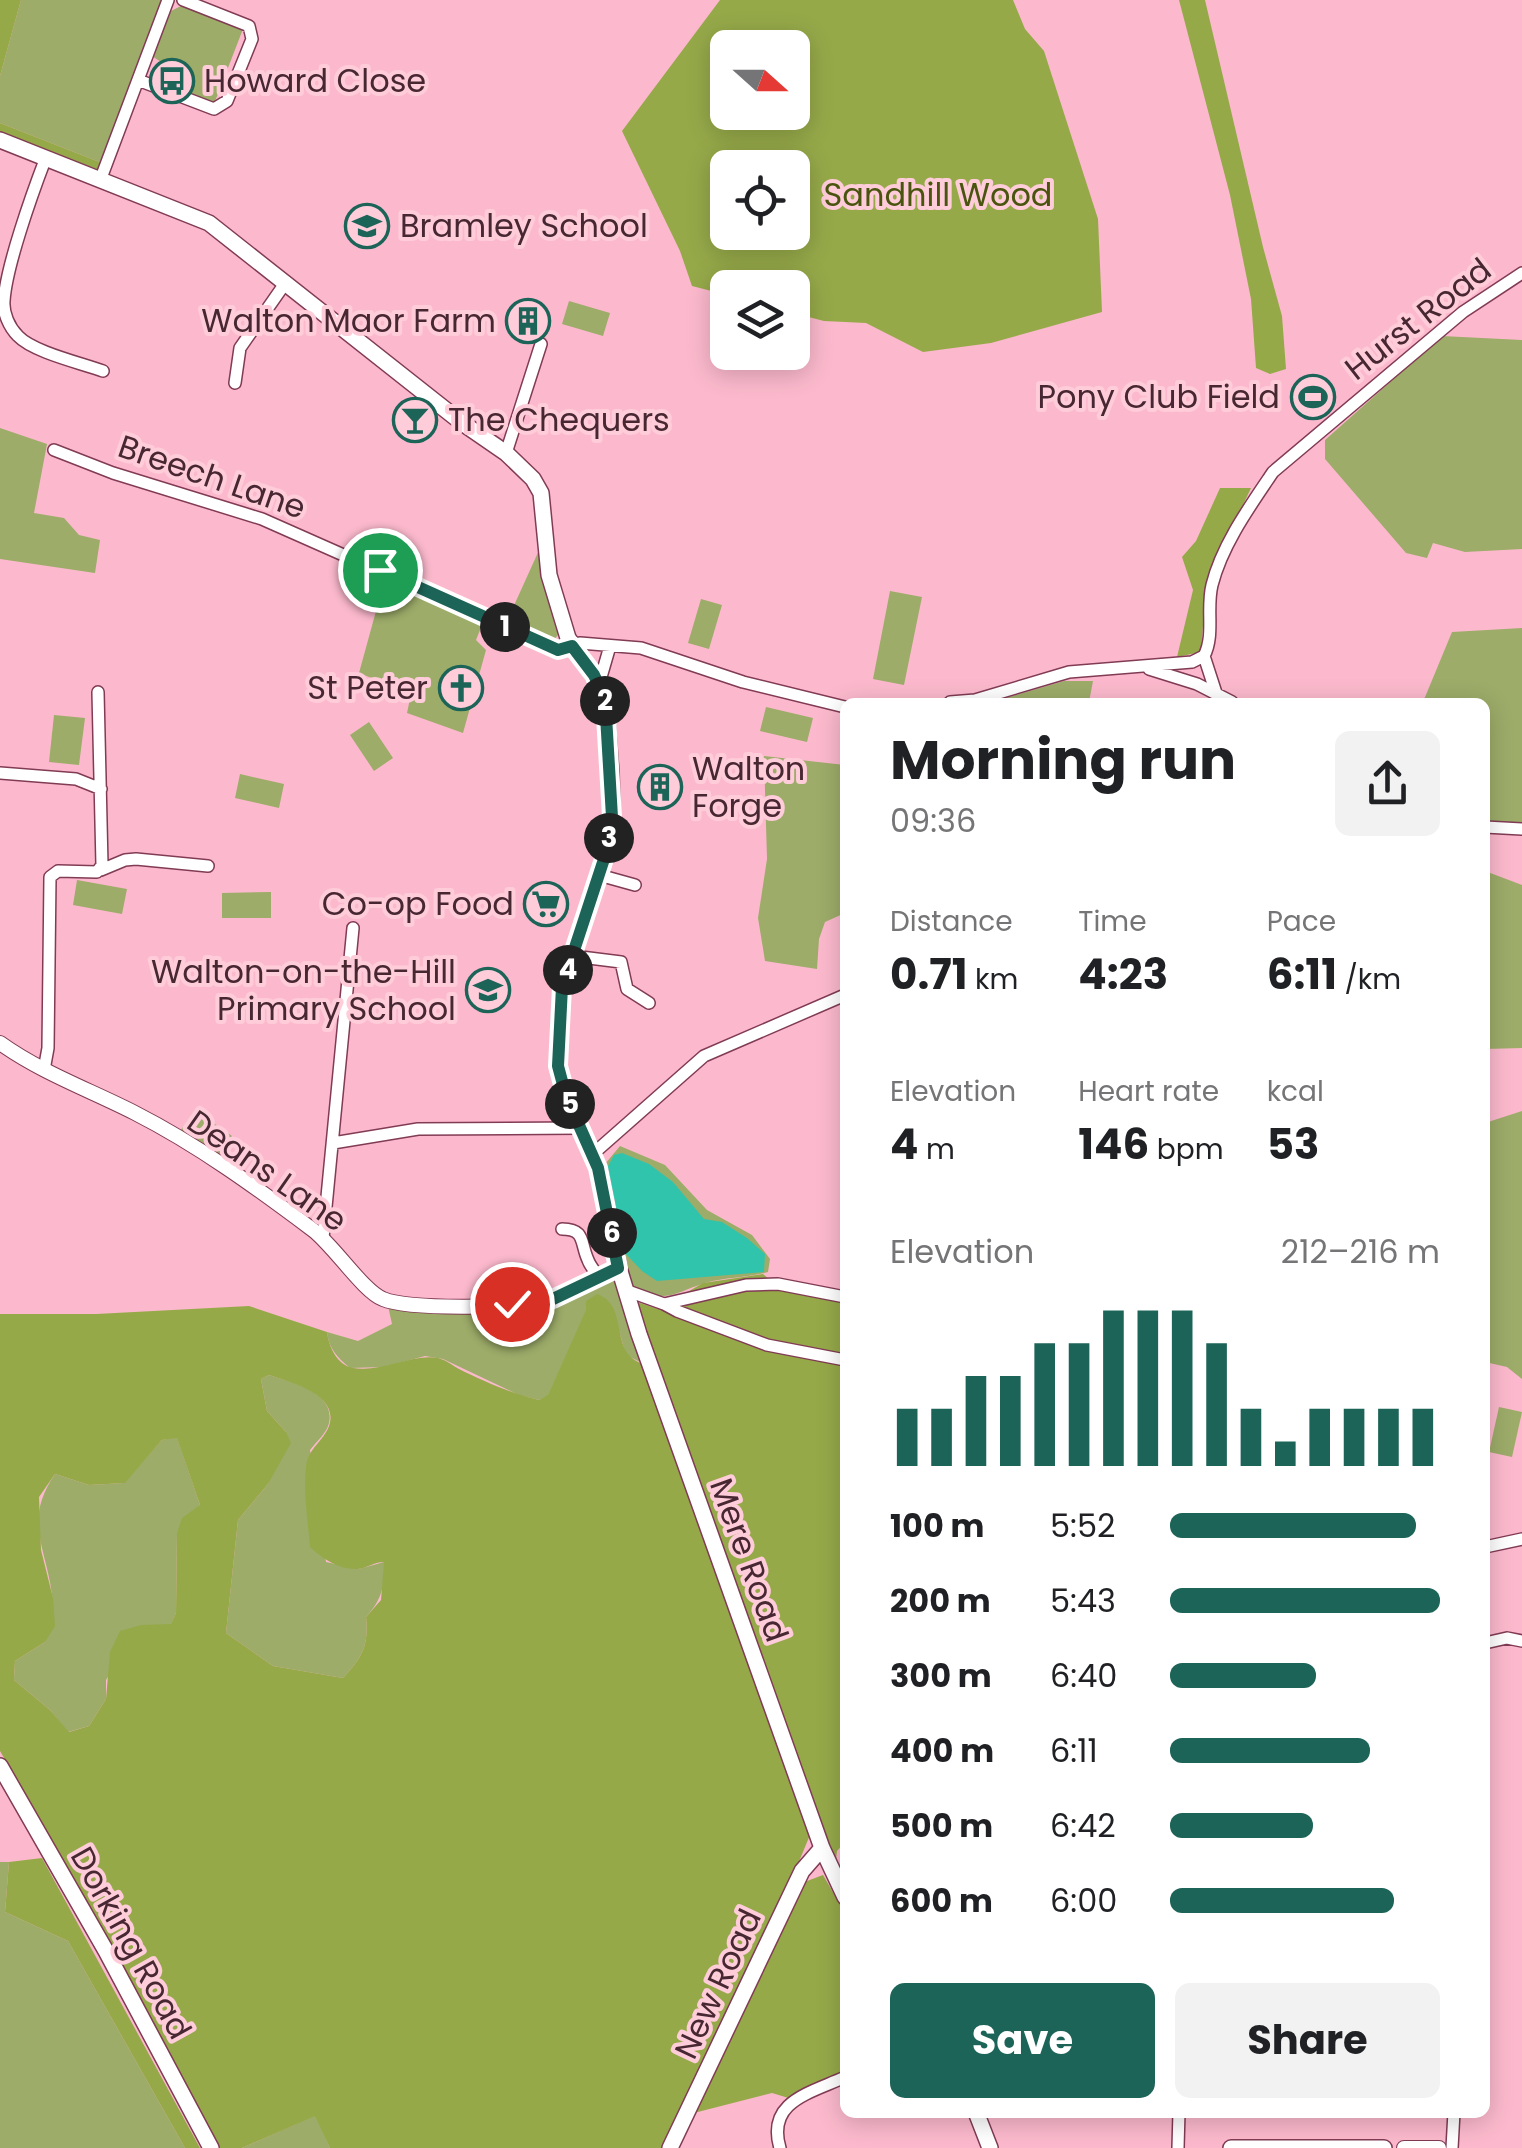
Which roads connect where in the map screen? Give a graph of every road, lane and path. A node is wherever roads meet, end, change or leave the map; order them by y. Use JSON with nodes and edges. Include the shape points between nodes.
{"nodes":[{"id":1,"x":168,"y":0,"type":"edge"},
{"id":2,"x":182,"y":0,"type":"edge"},
{"id":3,"x":138,"y":80,"type":"junction"},
{"id":4,"x":0,"y":140,"type":"edge"},
{"id":5,"x":45,"y":160,"type":"junction"},
{"id":6,"x":101,"y":178,"type":"junction"},
{"id":7,"x":1522,"y":273,"type":"edge"},
{"id":8,"x":286,"y":282,"type":"junction"},
{"id":9,"x":541,"y":344,"type":"dead end"},
{"id":10,"x":103,"y":370,"type":"dead end"},
{"id":11,"x":235,"y":383,"type":"dead end"},
{"id":12,"x":54,"y":450,"type":"dead end"},
{"id":13,"x":506,"y":453,"type":"junction"},
{"id":14,"x":572,"y":646,"type":"junction"},
{"id":15,"x":610,"y":646,"type":"junction"},
{"id":16,"x":1198,"y":659,"type":"junction"},
{"id":17,"x":1140,"y":667,"type":"junction"},
{"id":18,"x":599,"y":684,"type":"junction"},
{"id":19,"x":1197,"y":684,"type":"junction"},
{"id":20,"x":98,"y":692,"type":"dead end"},
{"id":21,"x":1216,"y":693,"type":"junction"},
{"id":22,"x":982,"y":698,"type":"edge"},
{"id":23,"x":1225,"y":698,"type":"edge"},
{"id":24,"x":840,"y":706,"type":"edge"},
{"id":25,"x":0,"y":773,"type":"edge"},
{"id":26,"x":101,"y":788,"type":"junction"},
{"id":27,"x":1490,"y":827,"type":"edge"},
{"id":28,"x":1522,"y":828,"type":"edge"},
{"id":29,"x":208,"y":866,"type":"dead end"},
{"id":30,"x":101,"y":870,"type":"junction"},
{"id":31,"x":599,"y":875,"type":"junction"},
{"id":32,"x":635,"y":886,"type":"dead end"},
{"id":33,"x":353,"y":928,"type":"dead end"},
{"id":34,"x":573,"y":956,"type":"junction"},
{"id":35,"x":840,"y":998,"type":"edge"},
{"id":36,"x":649,"y":1004,"type":"dead end"},
{"id":37,"x":0,"y":1043,"type":"edge"},
{"id":38,"x":44,"y":1070,"type":"junction"},
{"id":39,"x":582,"y":1128,"type":"junction"},
{"id":40,"x":333,"y":1143,"type":"junction"},
{"id":41,"x":594,"y":1152,"type":"junction"},
{"id":42,"x":562,"y":1229,"type":"dead end"},
{"id":43,"x":323,"y":1238,"type":"junction"},
{"id":44,"x":618,"y":1268,"type":"junction"},
{"id":45,"x":598,"y":1276,"type":"junction"},
{"id":46,"x":625,"y":1290,"type":"junction"},
{"id":47,"x":840,"y":1296,"type":"edge"},
{"id":48,"x":664,"y":1304,"type":"junction"},
{"id":49,"x":840,"y":1359,"type":"edge"},
{"id":50,"x":1522,"y":1539,"type":"edge"},
{"id":51,"x":1490,"y":1546,"type":"edge"},
{"id":52,"x":1522,"y":1641,"type":"edge"},
{"id":53,"x":1490,"y":1643,"type":"edge"},
{"id":54,"x":0,"y":1766,"type":"edge"},
{"id":55,"x":822,"y":1848,"type":"junction"},
{"id":56,"x":840,"y":1886,"type":"edge"},
{"id":57,"x":840,"y":2078,"type":"edge"},
{"id":58,"x":978,"y":2118,"type":"edge"},
{"id":59,"x":1178,"y":2118,"type":"edge"},
{"id":60,"x":1454,"y":2118,"type":"edge"},
{"id":61,"x":211,"y":2148,"type":"edge"},
{"id":62,"x":670,"y":2148,"type":"edge"},
{"id":63,"x":780,"y":2148,"type":"edge"},
{"id":64,"x":990,"y":2148,"type":"edge"},
{"id":65,"x":1178,"y":2148,"type":"edge"},
{"id":66,"x":1230,"y":2148,"type":"edge"},
{"id":67,"x":1384,"y":2148,"type":"edge"},
{"id":68,"x":1404,"y":2148,"type":"edge"},
{"id":69,"x":1439,"y":2148,"type":"edge"},
{"id":70,"x":1452,"y":2148,"type":"edge"}],
"edges":[{"from":1,"to":3,"type":"street"},
{"from":2,"to":3,"type":"street","via":[[252,32],[228,102],[214,109]]},
{"from":3,"to":6,"type":"street"},
{"from":4,"to":5,"type":"main road"},
{"from":5,"to":6,"type":"main road"},
{"from":5,"to":10,"type":"street","via":[[7,282],[8,322],[19,338]]},
{"from":6,"to":8,"type":"main road","via":[[210,223]]},
{"from":7,"to":16,"type":"street","name":"Hurst Road","via":[[1463,312],[1273,472],[1212,584],[1210,645]]},
{"from":8,"to":11,"type":"street","via":[[240,348]]},
{"from":8,"to":13,"type":"main road"},
{"from":9,"to":13,"type":"street"},
{"from":12,"to":14,"type":"street","name":"Breech Lane","via":[[254,516],[558,650]]},
{"from":13,"to":14,"type":"main road","via":[[541,492],[550,575]]},
{"from":14,"to":15,"type":"street","name":"Breech Lane"},
{"from":14,"to":18,"type":"main road"},
{"from":15,"to":18,"type":"street"},
{"from":15,"to":24,"type":"street","name":"Breech Lane","via":[[642,648]]},
{"from":16,"to":17,"type":"street"},
{"from":16,"to":19,"type":"street"},
{"from":16,"to":21,"type":"street"},
{"from":17,"to":19,"type":"street"},
{"from":17,"to":22,"type":"street","via":[[1069,672]]},
{"from":18,"to":31,"type":"main road","name":"Mere Road","via":[[612,802]]},
{"from":19,"to":21,"type":"street"},
{"from":20,"to":26,"type":"street"},
{"from":21,"to":23,"type":"street"},
{"from":25,"to":26,"type":"street","via":[[76,779]]},
{"from":26,"to":30,"type":"street"},
{"from":27,"to":28,"type":"street"},
{"from":29,"to":30,"type":"street","via":[[136,859]]},
{"from":30,"to":38,"type":"street","via":[[50,877]]},
{"from":31,"to":32,"type":"street"},
{"from":31,"to":34,"type":"main road","name":"Mere Road"},
{"from":33,"to":40,"type":"street"},
{"from":34,"to":36,"type":"street","via":[[621,962],[626,989]]},
{"from":34,"to":39,"type":"main road","name":"Mere Road","via":[[562,987],[556,1048],[560,1080]]},
{"from":35,"to":41,"type":"street","via":[[704,1056]]},
{"from":37,"to":38,"type":"street","name":"Deans Lane"},
{"from":38,"to":43,"type":"street","name":"Deans Lane","via":[[211,1158]]},
{"from":39,"to":40,"type":"street","via":[[418,1128]]},
{"from":39,"to":41,"type":"main road","name":"Mere Road"},
{"from":40,"to":43,"type":"street"},
{"from":41,"to":44,"type":"main road","name":"Mere Road"},
{"from":42,"to":45,"type":"street","via":[[582,1237]]},
{"from":43,"to":45,"type":"street","name":"Deans Lane","via":[[370,1290],[391,1301],[532,1304]]},
{"from":44,"to":45,"type":"street","name":"Deans Lane"},
{"from":44,"to":46,"type":"main road","name":"Mere Road"},
{"from":46,"to":48,"type":"street"},
{"from":46,"to":55,"type":"main road","name":"Mere Road"},
{"from":47,"to":48,"type":"street","via":[[746,1285]]},
{"from":48,"to":49,"type":"street","via":[[767,1345]]},
{"from":50,"to":51,"type":"street"},
{"from":52,"to":53,"type":"street"},
{"from":54,"to":61,"type":"main road","name":"Dorking Road"},
{"from":55,"to":56,"type":"main road","name":"Mere Road"},
{"from":55,"to":62,"type":"main road","name":"New Road","via":[[802,1872]]},
{"from":57,"to":63,"type":"street","via":[[785,2106],[776,2127]]},
{"from":58,"to":64,"type":"main road"},
{"from":59,"to":65,"type":"street"},
{"from":60,"to":70,"type":"street"},
{"from":66,"to":67,"type":"main road"},
{"from":68,"to":69,"type":"street"}]}
